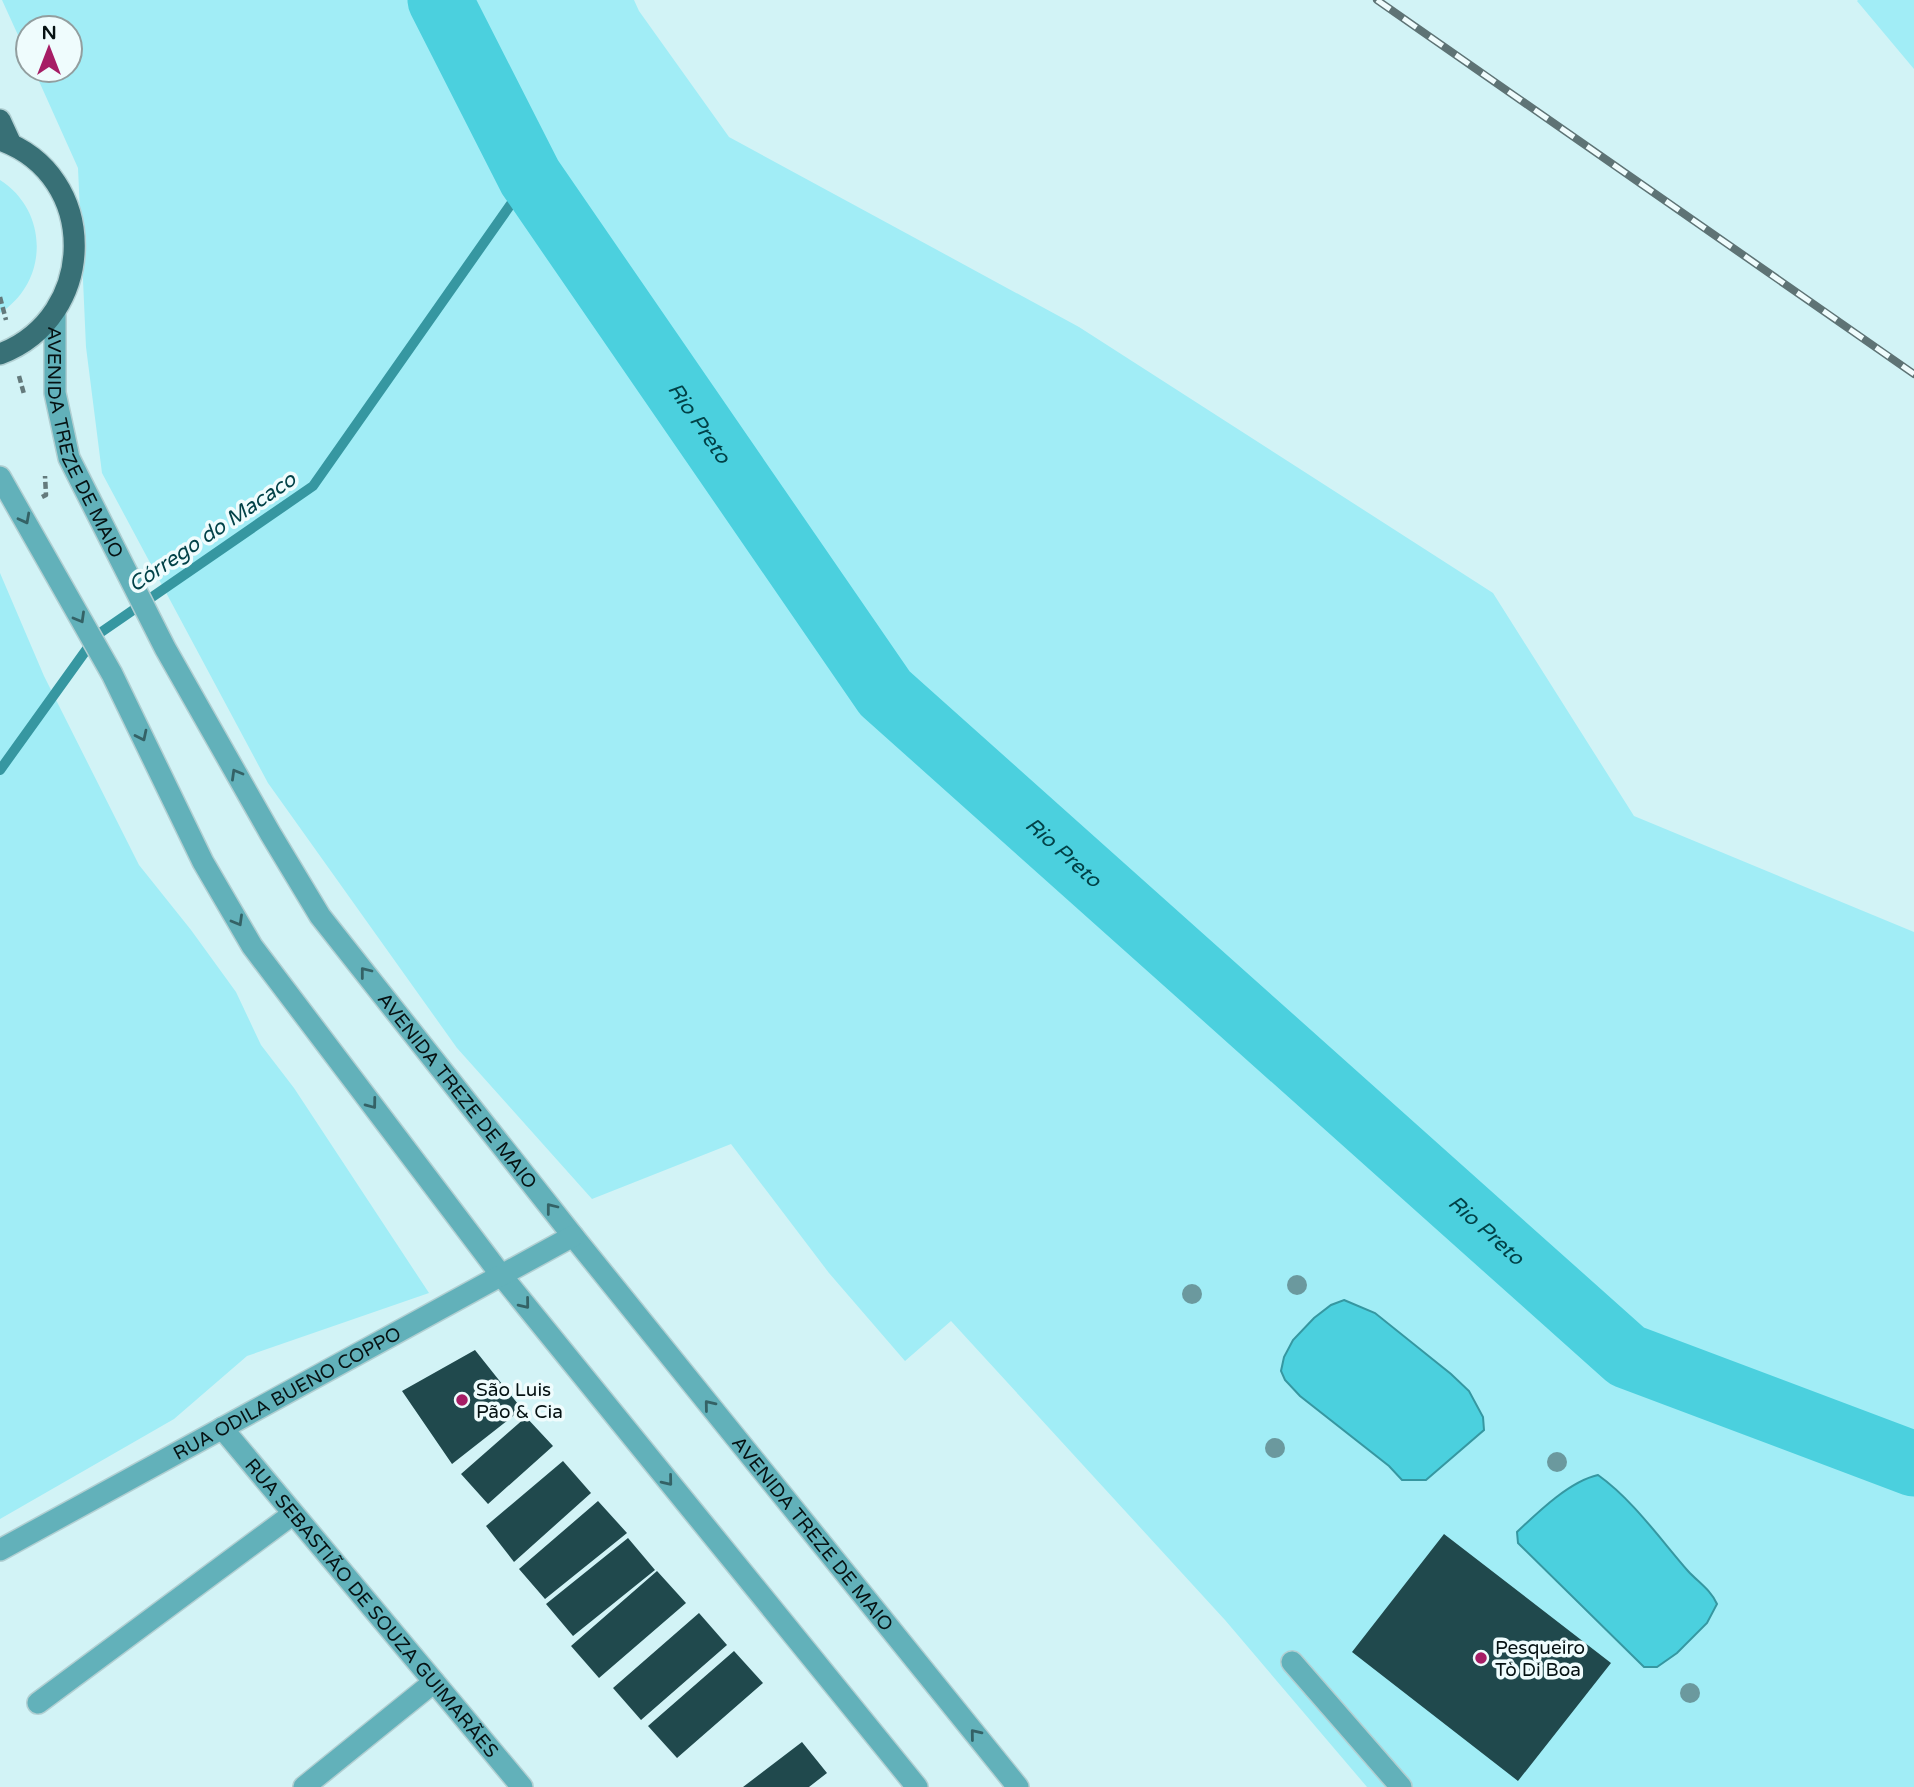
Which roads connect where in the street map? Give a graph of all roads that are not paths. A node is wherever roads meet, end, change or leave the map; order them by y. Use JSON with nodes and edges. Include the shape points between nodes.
{"nodes":[{"id":1,"x":0,"y":120,"type":"edge"},
{"id":2,"x":6,"y":141,"type":"edge"},
{"id":3,"x":55,"y":312,"type":"junction"},
{"id":4,"x":6,"y":351,"type":"edge"},
{"id":5,"x":0,"y":477,"type":"edge"},
{"id":6,"x":573,"y":1236,"type":"junction"},
{"id":7,"x":501,"y":1275,"type":"junction"},
{"id":8,"x":222,"y":1428,"type":"junction"},
{"id":9,"x":293,"y":1514,"type":"junction"},
{"id":10,"x":0,"y":1550,"type":"edge"},
{"id":11,"x":1292,"y":1662,"type":"dead end"},
{"id":12,"x":434,"y":1682,"type":"junction"},
{"id":13,"x":38,"y":1703,"type":"dead end"},
{"id":14,"x":304,"y":1787,"type":"edge"},
{"id":15,"x":522,"y":1787,"type":"edge"},
{"id":16,"x":917,"y":1787,"type":"edge"},
{"id":17,"x":1018,"y":1787,"type":"edge"},
{"id":18,"x":1401,"y":1787,"type":"edge"}],
"edges":[{"from":1,"to":2,"type":"main road"},
{"from":2,"to":3,"type":"main road","via":[[35,159],[54,180],[67,205],[74,260],[68,287]]},
{"from":3,"to":4,"type":"main road","via":[[36,333]]},
{"from":6,"to":3,"type":"street","name":"AVENIDA TREZE DE MAIO","one_way":true,"via":[[320,916],[165,648],[69,458],[55,393]]},
{"from":5,"to":7,"type":"street","one_way":true,"via":[[112,674],[203,862],[252,946]]},
{"from":6,"to":7,"type":"street","name":"RUA ODILA BUENO COPPO"},
{"from":17,"to":6,"type":"street","name":"AVENIDA TREZE DE MAIO","one_way":true},
{"from":7,"to":8,"type":"street","name":"RUA ODILA BUENO COPPO"},
{"from":7,"to":16,"type":"street","one_way":true},
{"from":8,"to":9,"type":"street","name":"RUA SEBASTIÃO DE SOUZA GUIMARÃES"},
{"from":8,"to":10,"type":"street","name":"RUA ODILA BUENO COPPO"},
{"from":9,"to":12,"type":"street","name":"RUA SEBASTIÃO DE SOUZA GUIMARÃES"},
{"from":9,"to":13,"type":"street"},
{"from":11,"to":18,"type":"street"},
{"from":12,"to":14,"type":"street"},
{"from":12,"to":15,"type":"street","name":"RUA SEBASTIÃO DE SOUZA GUIMARÃES"}]}
